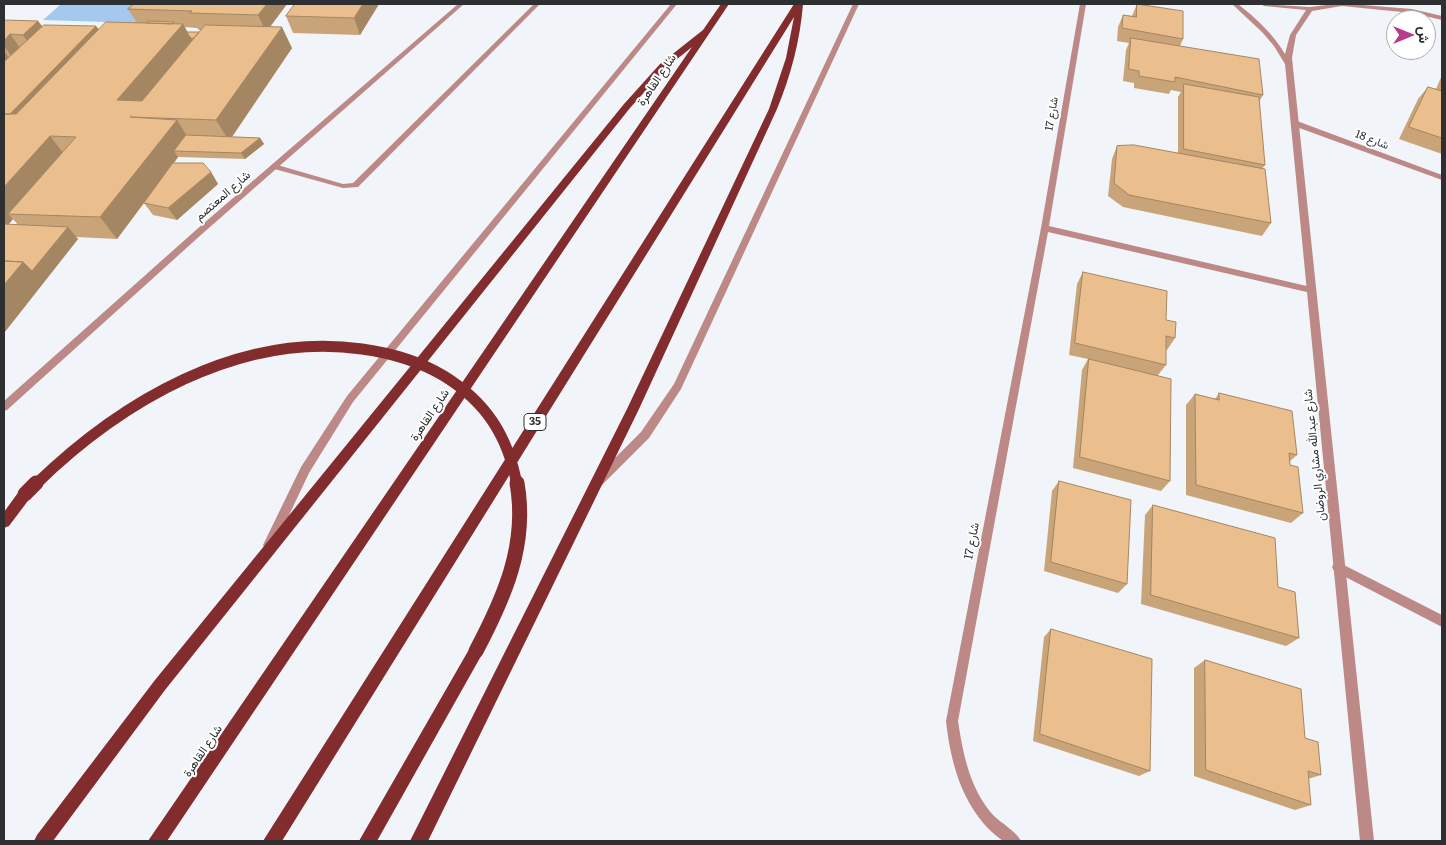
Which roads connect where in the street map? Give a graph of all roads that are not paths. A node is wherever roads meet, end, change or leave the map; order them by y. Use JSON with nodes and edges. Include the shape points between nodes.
{"nodes":[{"id":1,"x":460,"y":4,"type":"edge"},
{"id":2,"x":537,"y":4,"type":"edge"},
{"id":3,"x":674,"y":4,"type":"edge"},
{"id":4,"x":725,"y":4,"type":"edge"},
{"id":5,"x":799,"y":4,"type":"edge"},
{"id":6,"x":856,"y":4,"type":"edge"},
{"id":7,"x":1083,"y":4,"type":"edge"},
{"id":8,"x":1234,"y":4,"type":"edge"},
{"id":9,"x":1264,"y":4,"type":"edge"},
{"id":10,"x":1345,"y":4,"type":"edge"},
{"id":11,"x":1310,"y":9,"type":"junction"},
{"id":12,"x":1442,"y":18,"type":"edge"},
{"id":13,"x":705,"y":32,"type":"junction"},
{"id":14,"x":1288,"y":67,"type":"junction"},
{"id":15,"x":1294,"y":122,"type":"junction"},
{"id":16,"x":274,"y":166,"type":"junction"},
{"id":17,"x":1442,"y":178,"type":"edge"},
{"id":18,"x":1045,"y":228,"type":"junction"},
{"id":19,"x":1311,"y":290,"type":"junction"},
{"id":20,"x":4,"y":408,"type":"edge"},
{"id":21,"x":597,"y":482,"type":"junction"},
{"id":22,"x":4,"y":522,"type":"edge"},
{"id":23,"x":266,"y":552,"type":"junction"},
{"id":24,"x":1338,"y":567,"type":"junction"},
{"id":25,"x":1442,"y":621,"type":"edge"},
{"id":26,"x":43,"y":841,"type":"edge"},
{"id":27,"x":157,"y":841,"type":"edge"},
{"id":28,"x":272,"y":841,"type":"edge"},
{"id":29,"x":368,"y":841,"type":"edge"},
{"id":30,"x":419,"y":841,"type":"edge"},
{"id":31,"x":1014,"y":841,"type":"edge"},
{"id":32,"x":1367,"y":841,"type":"edge"}],
"edges":[{"from":1,"to":16,"type":"street","name":"شارع المعتصم"},
{"from":2,"to":16,"type":"street","via":[[355,185],[343,186]]},
{"from":3,"to":23,"type":"street","via":[[350,399],[305,470]]},
{"from":4,"to":13,"type":"main road","name":"شارع القاهرة"},
{"from":5,"to":21,"type":"main road","via":[[796,41],[783,86],[634,410]]},
{"from":5,"to":28,"type":"main road","number":"35"},
{"from":6,"to":21,"type":"street","via":[[678,386],[645,435]]},
{"from":7,"to":18,"type":"street","name":"شارع 17"},
{"from":8,"to":14,"type":"street","name":"شارع عبدالله مشاري الروضان","via":[[1271,38]]},
{"from":9,"to":11,"type":"street"},
{"from":10,"to":11,"type":"street"},
{"from":10,"to":12,"type":"street","via":[[1412,11]]},
{"from":11,"to":14,"type":"street","name":"شارع عبدالله مشاري الروضان","via":[[1292,35]]},
{"from":13,"to":23,"type":"main road","via":[[644,85]]},
{"from":13,"to":27,"type":"main road","name":"شارع القاهرة"},
{"from":14,"to":15,"type":"street","name":"شارع عبدالله مشاري الروضان"},
{"from":15,"to":17,"type":"street","name":"شارع 18"},
{"from":15,"to":19,"type":"street","name":"شارع عبدالله مشاري الروضان"},
{"from":16,"to":20,"type":"street","name":"شارع المعتصم"},
{"from":18,"to":19,"type":"street"},
{"from":18,"to":31,"type":"street","name":"شارع 17","via":[[952,721],[958,763],[976,802],[989,822]]},
{"from":19,"to":24,"type":"street","name":"شارع عبدالله مشاري الروضان"},
{"from":21,"to":30,"type":"main road"},
{"from":22,"to":29,"type":"main road","bridge":true,"via":[[25,494],[72,449],[117,415],[159,390],[220,365],[263,353],[321,346],[353,347],[411,359],[460,385],[497,425],[509,449],[521,508],[518,542],[510,577],[496,614]]},
{"from":23,"to":26,"type":"main road","via":[[160,685]]},
{"from":24,"to":25,"type":"street"},
{"from":24,"to":32,"type":"street","name":"شارع عبدالله مشاري الروضان"}]}
